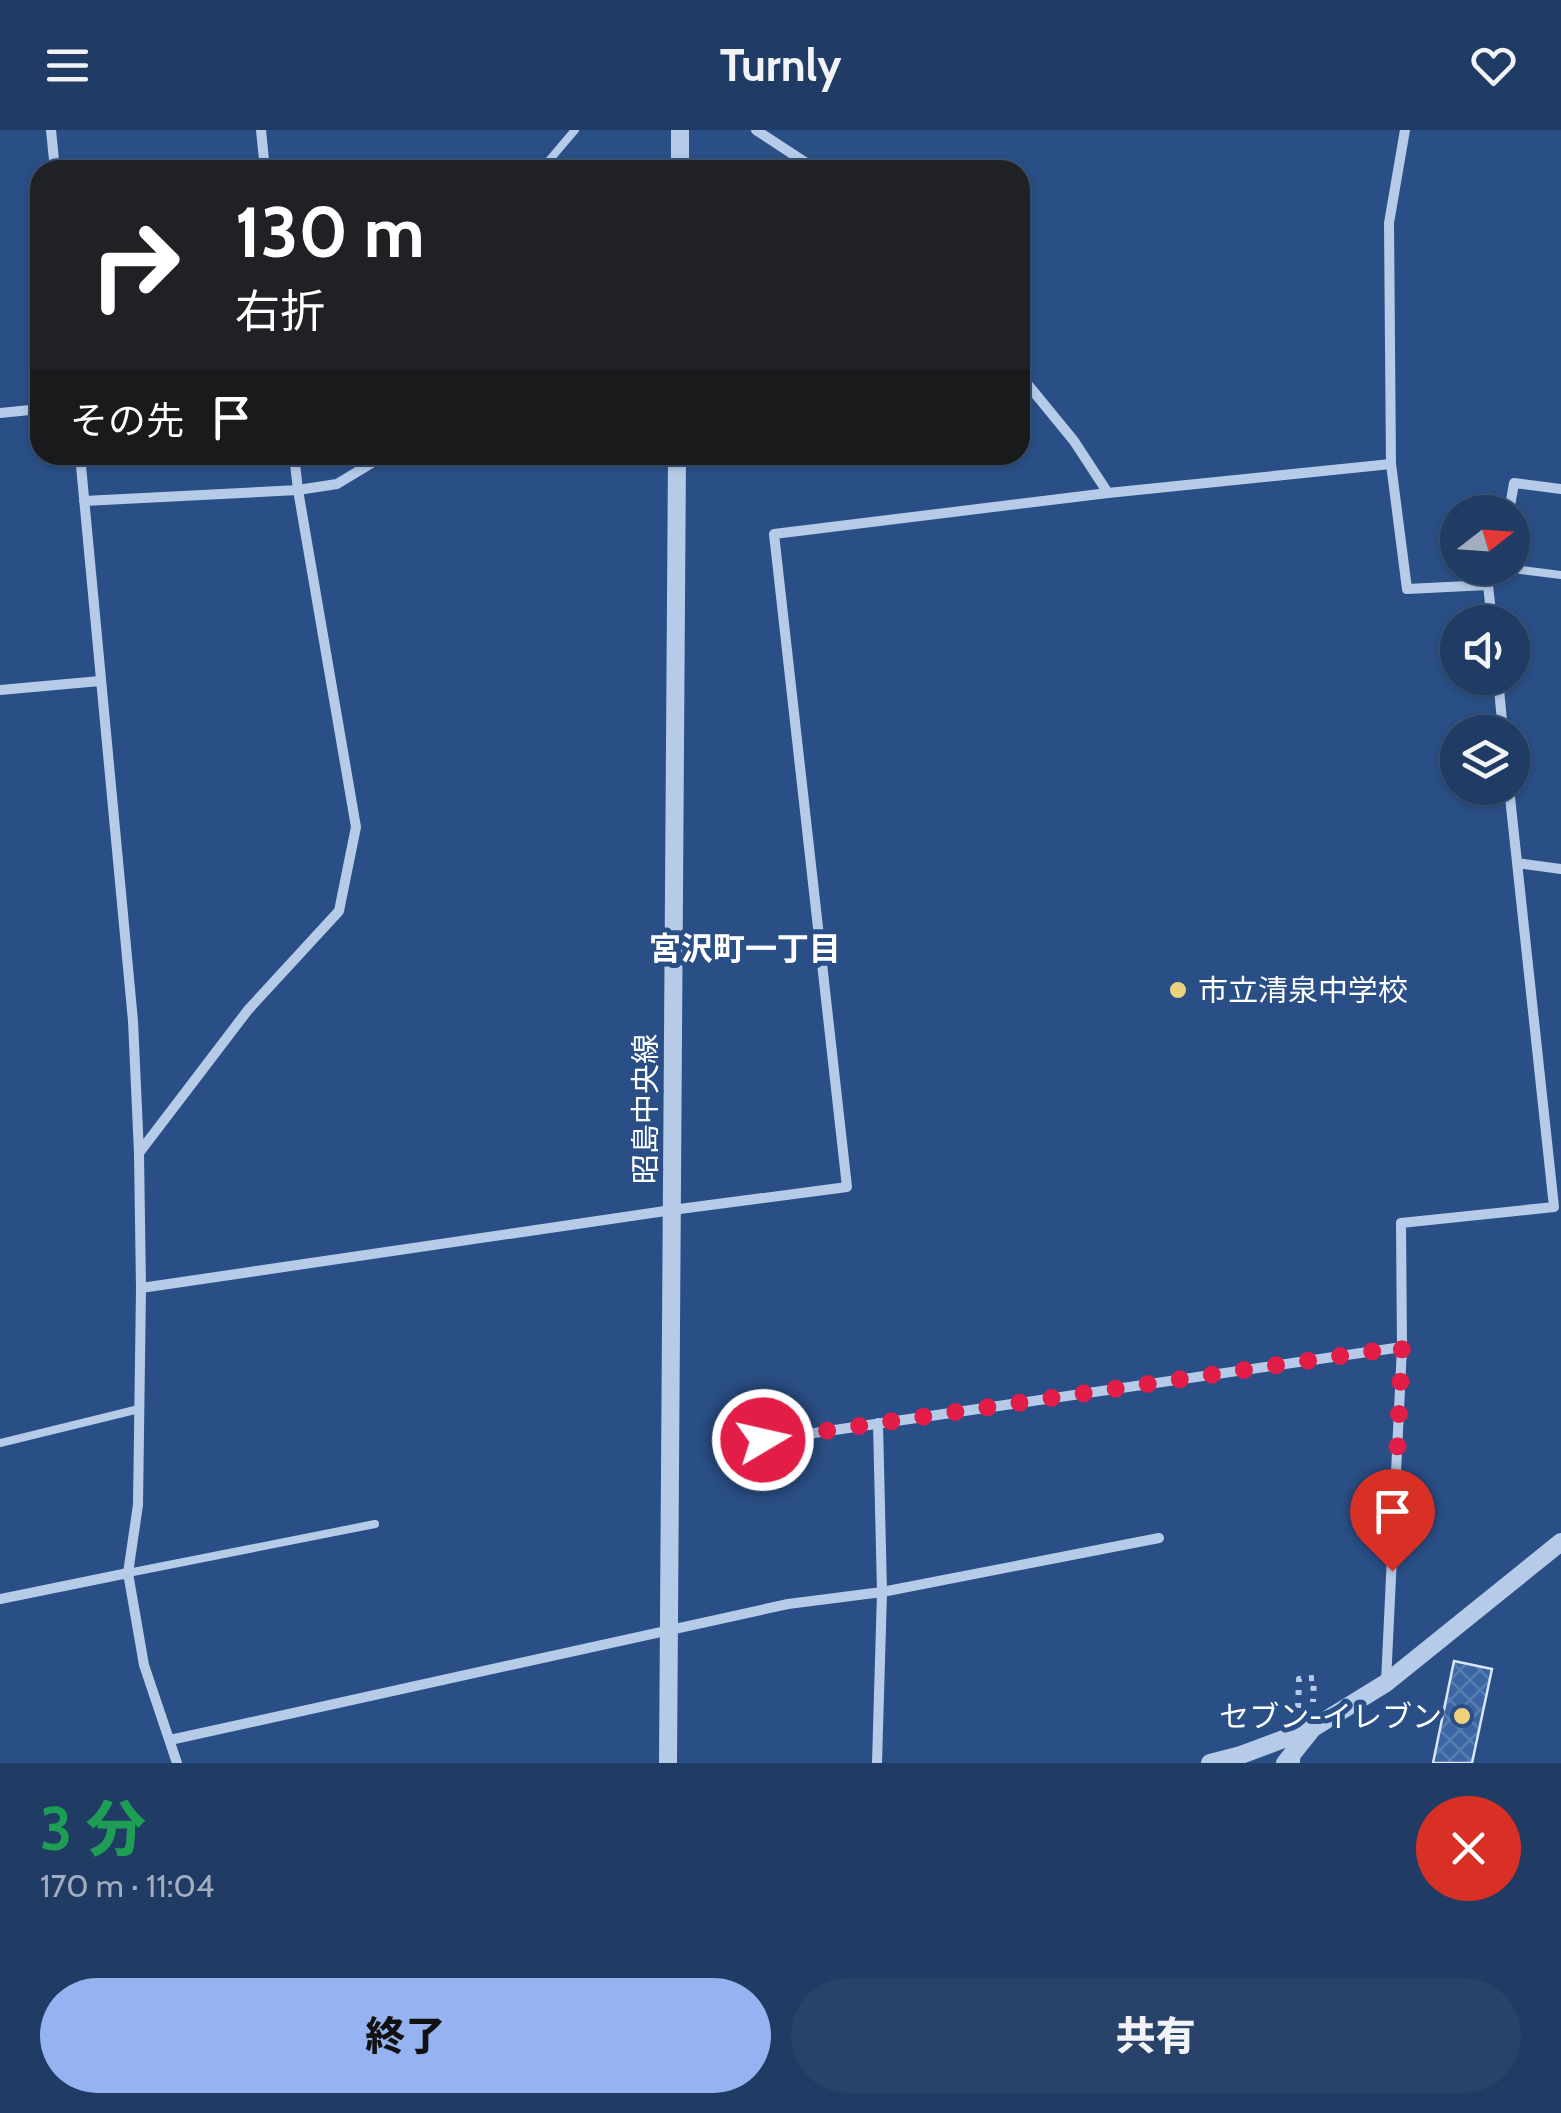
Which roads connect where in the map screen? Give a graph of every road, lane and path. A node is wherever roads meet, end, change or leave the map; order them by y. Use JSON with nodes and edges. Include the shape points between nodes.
{"nodes":[{"id":1,"x":51,"y":130,"type":"edge"},
{"id":2,"x":262,"y":130,"type":"edge"},
{"id":3,"x":575,"y":130,"type":"edge"},
{"id":4,"x":680,"y":130,"type":"edge"},
{"id":5,"x":756,"y":130,"type":"edge"},
{"id":6,"x":1405,"y":130,"type":"edge"},
{"id":7,"x":54,"y":160,"type":"edge"},
{"id":8,"x":265,"y":160,"type":"edge"},
{"id":9,"x":550,"y":160,"type":"edge"},
{"id":10,"x":680,"y":160,"type":"edge"},
{"id":11,"x":802,"y":160,"type":"edge"},
{"id":12,"x":1030,"y":387,"type":"edge"},
{"id":13,"x":30,"y":411,"type":"edge"},
{"id":14,"x":0,"y":413,"type":"edge"},
{"id":15,"x":1390,"y":464,"type":"junction"},
{"id":16,"x":81,"y":465,"type":"edge"},
{"id":17,"x":295,"y":465,"type":"edge"},
{"id":18,"x":369,"y":465,"type":"edge"},
{"id":19,"x":677,"y":465,"type":"edge"},
{"id":20,"x":1561,"y":489,"type":"edge"},
{"id":21,"x":298,"y":490,"type":"junction"},
{"id":22,"x":1108,"y":493,"type":"junction"},
{"id":23,"x":1512,"y":495,"type":"edge"},
{"id":24,"x":84,"y":500,"type":"junction"},
{"id":25,"x":1530,"y":571,"type":"edge"},
{"id":26,"x":1561,"y":575,"type":"edge"},
{"id":27,"x":1488,"y":585,"type":"joint"},
{"id":28,"x":1490,"y":605,"type":"edge"},
{"id":29,"x":100,"y":680,"type":"junction"},
{"id":30,"x":0,"y":690,"type":"edge"},
{"id":31,"x":1511,"y":805,"type":"edge"},
{"id":32,"x":1516,"y":863,"type":"junction"},
{"id":33,"x":1561,"y":870,"type":"edge"},
{"id":34,"x":139,"y":1153,"type":"junction"},
{"id":35,"x":672,"y":1210,"type":"junction"},
{"id":36,"x":141,"y":1288,"type":"junction"},
{"id":37,"x":1402,"y":1347,"type":"junction"},
{"id":38,"x":139,"y":1408,"type":"junction"},
{"id":39,"x":878,"y":1423,"type":"junction"},
{"id":40,"x":0,"y":1443,"type":"edge"},
{"id":41,"x":725,"y":1446,"type":"dead end"},
{"id":42,"x":375,"y":1524,"type":"dead end"},
{"id":43,"x":1159,"y":1538,"type":"dead end"},
{"id":44,"x":1561,"y":1542,"type":"edge"},
{"id":45,"x":128,"y":1573,"type":"junction"},
{"id":46,"x":882,"y":1592,"type":"junction"},
{"id":47,"x":0,"y":1599,"type":"edge"},
{"id":48,"x":669,"y":1630,"type":"junction"},
{"id":49,"x":1386,"y":1683,"type":"junction"},
{"id":50,"x":1305,"y":1724,"type":"junction"},
{"id":51,"x":170,"y":1740,"type":"junction"},
{"id":52,"x":177,"y":1763,"type":"edge"},
{"id":53,"x":668,"y":1763,"type":"edge"},
{"id":54,"x":878,"y":1763,"type":"edge"},
{"id":55,"x":1210,"y":1763,"type":"edge"},
{"id":56,"x":1286,"y":1763,"type":"edge"},
{"id":57,"x":1297,"y":1763,"type":"edge"}],
"edges":[{"from":1,"to":7,"type":"street"},
{"from":2,"to":8,"type":"street"},
{"from":3,"to":9,"type":"lane"},
{"from":4,"to":10,"type":"street"},
{"from":5,"to":11,"type":"street"},
{"from":6,"to":15,"type":"street","via":[[1390,223]]},
{"from":12,"to":22,"type":"street"},
{"from":13,"to":14,"type":"street"},
{"from":15,"to":22,"type":"street"},
{"from":15,"to":27,"type":"street","via":[[1408,589]]},
{"from":16,"to":24,"type":"street"},
{"from":17,"to":21,"type":"street"},
{"from":18,"to":21,"type":"street","via":[[338,484]]},
{"from":19,"to":35,"type":"street","name":"昭島中央線"},
{"from":20,"to":23,"type":"street","via":[[1514,483]]},
{"from":21,"to":24,"type":"street"},
{"from":21,"to":34,"type":"street","via":[[356,828],[339,912],[248,1010]]},
{"from":22,"to":35,"type":"street","via":[[774,534],[847,1187]]},
{"from":24,"to":29,"type":"street"},
{"from":25,"to":26,"type":"lane"},
{"from":27,"to":28,"type":"street"},
{"from":29,"to":30,"type":"street"},
{"from":29,"to":34,"type":"street"},
{"from":31,"to":32,"type":"street"},
{"from":32,"to":33,"type":"street"},
{"from":32,"to":37,"type":"street","via":[[1554,1206],[1401,1224]]},
{"from":34,"to":36,"type":"street"},
{"from":35,"to":36,"type":"street"},
{"from":35,"to":48,"type":"street","name":"昭島中央線"},
{"from":36,"to":38,"type":"street"},
{"from":37,"to":39,"type":"street"},
{"from":37,"to":49,"type":"street"},
{"from":38,"to":40,"type":"lane"},
{"from":38,"to":45,"type":"street","via":[[138,1505]]},
{"from":39,"to":41,"type":"street"},
{"from":39,"to":46,"type":"street"},
{"from":42,"to":45,"type":"lane"},
{"from":43,"to":46,"type":"street"},
{"from":44,"to":49,"type":"street"},
{"from":45,"to":47,"type":"street"},
{"from":45,"to":51,"type":"street","via":[[144,1665]]},
{"from":46,"to":48,"type":"street"},
{"from":46,"to":54,"type":"street"},
{"from":48,"to":51,"type":"street"},
{"from":48,"to":53,"type":"street","name":"昭島中央線"},
{"from":49,"to":50,"type":"street"},
{"from":50,"to":55,"type":"street"},
{"from":50,"to":56,"type":"street"},
{"from":50,"to":57,"type":"path","bridge":true},
{"from":51,"to":52,"type":"street"}]}
